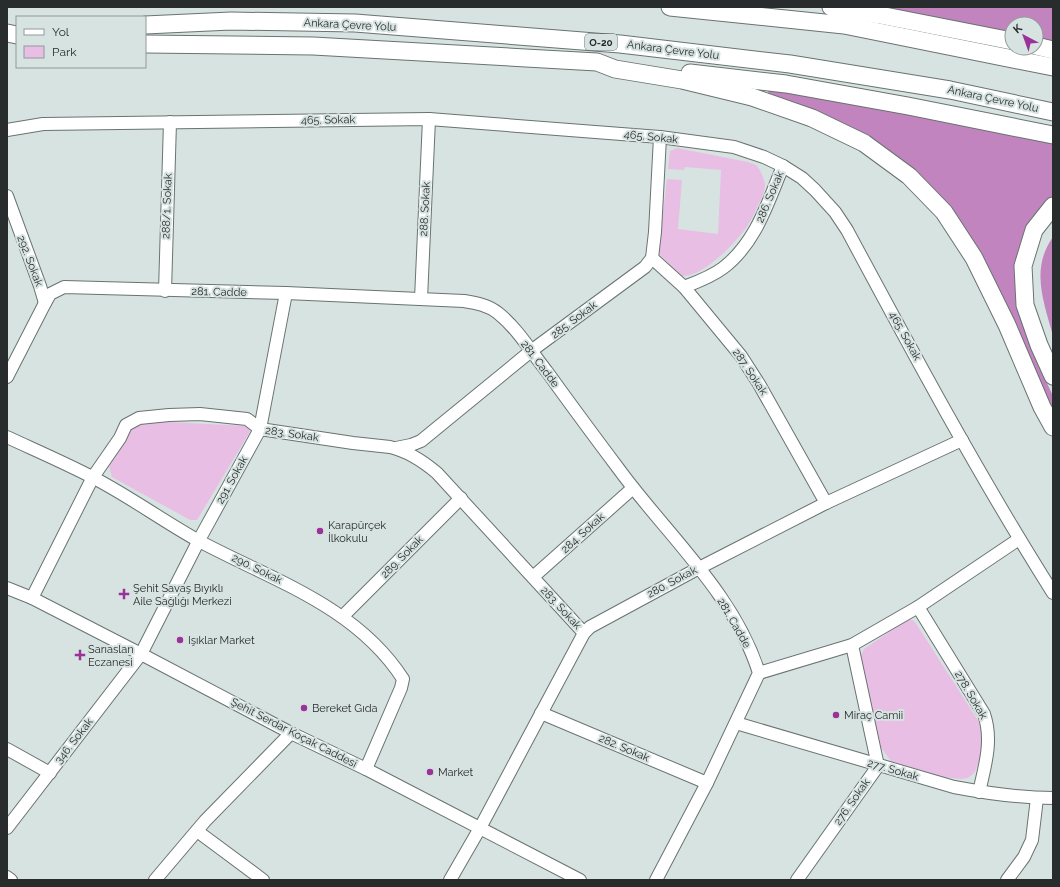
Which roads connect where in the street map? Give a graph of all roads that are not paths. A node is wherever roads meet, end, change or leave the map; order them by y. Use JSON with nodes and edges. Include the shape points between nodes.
{"nodes":[{"id":1,"x":670,"y":7,"type":"edge"},
{"id":2,"x":831,"y":7,"type":"edge"},
{"id":3,"x":146,"y":25,"type":"edge"},
{"id":4,"x":1004,"y":39,"type":"edge"},
{"id":5,"x":146,"y":44,"type":"edge"},
{"id":6,"x":597,"y":62,"type":"junction"},
{"id":7,"x":1053,"y":67,"type":"edge"},
{"id":8,"x":1053,"y":112,"type":"edge"},
{"id":9,"x":429,"y":119,"type":"junction"},
{"id":10,"x":170,"y":122,"type":"junction"},
{"id":11,"x":7,"y":130,"type":"edge"},
{"id":12,"x":1053,"y":135,"type":"edge"},
{"id":13,"x":660,"y":138,"type":"junction"},
{"id":14,"x":783,"y":166,"type":"junction"},
{"id":15,"x":7,"y":196,"type":"edge"},
{"id":16,"x":1053,"y":206,"type":"edge"},
{"id":17,"x":652,"y":258,"type":"junction"},
{"id":18,"x":684,"y":287,"type":"junction"},
{"id":19,"x":165,"y":291,"type":"junction"},
{"id":20,"x":286,"y":293,"type":"junction"},
{"id":21,"x":421,"y":299,"type":"junction"},
{"id":22,"x":45,"y":303,"type":"junction"},
{"id":23,"x":531,"y":351,"type":"junction"},
{"id":24,"x":1053,"y":376,"type":"edge"},
{"id":25,"x":7,"y":377,"type":"edge"},
{"id":26,"x":1053,"y":427,"type":"edge"},
{"id":27,"x":260,"y":429,"type":"junction"},
{"id":28,"x":7,"y":437,"type":"edge"},
{"id":29,"x":962,"y":440,"type":"junction"},
{"id":30,"x":421,"y":441,"type":"junction"},
{"id":31,"x":396,"y":448,"type":"junction"},
{"id":32,"x":430,"y":466,"type":"junction"},
{"id":33,"x":93,"y":477,"type":"junction"},
{"id":34,"x":633,"y":488,"type":"junction"},
{"id":35,"x":461,"y":498,"type":"junction"},
{"id":36,"x":826,"y":503,"type":"junction"},
{"id":37,"x":1019,"y":539,"type":"junction"},
{"id":38,"x":199,"y":540,"type":"junction"},
{"id":39,"x":699,"y":568,"type":"junction"},
{"id":40,"x":533,"y":577,"type":"junction"},
{"id":41,"x":7,"y":588,"type":"edge"},
{"id":42,"x":1053,"y":594,"type":"edge"},
{"id":43,"x":32,"y":598,"type":"junction"},
{"id":44,"x":918,"y":607,"type":"junction"},
{"id":45,"x":343,"y":616,"type":"junction"},
{"id":46,"x":584,"y":633,"type":"junction"},
{"id":47,"x":852,"y":645,"type":"junction"},
{"id":48,"x":141,"y":654,"type":"junction"},
{"id":49,"x":759,"y":673,"type":"junction"},
{"id":50,"x":541,"y":713,"type":"junction"},
{"id":51,"x":736,"y":723,"type":"junction"},
{"id":52,"x":291,"y":733,"type":"junction"},
{"id":53,"x":7,"y":749,"type":"edge"},
{"id":54,"x":878,"y":766,"type":"junction"},
{"id":55,"x":366,"y":769,"type":"junction"},
{"id":56,"x":50,"y":772,"type":"junction"},
{"id":57,"x":707,"y":783,"type":"junction"},
{"id":58,"x":979,"y":792,"type":"junction"},
{"id":59,"x":1037,"y":798,"type":"junction"},
{"id":60,"x":1053,"y":798,"type":"edge"},
{"id":61,"x":7,"y":828,"type":"edge"},
{"id":62,"x":480,"y":828,"type":"junction"},
{"id":63,"x":197,"y":831,"type":"junction"},
{"id":64,"x":7,"y":878,"type":"edge"},
{"id":65,"x":11,"y":880,"type":"edge"},
{"id":66,"x":156,"y":880,"type":"edge"},
{"id":67,"x":263,"y":880,"type":"edge"},
{"id":68,"x":450,"y":880,"type":"edge"},
{"id":69,"x":580,"y":880,"type":"edge"},
{"id":70,"x":656,"y":880,"type":"edge"},
{"id":71,"x":797,"y":880,"type":"edge"},
{"id":72,"x":1007,"y":880,"type":"edge"}],
"edges":[{"from":1,"to":7,"type":"highway","via":[[844,25]]},
{"from":2,"to":4,"type":"highway","via":[[880,14]]},
{"from":3,"to":8,"type":"highway","name":"Ankara Çevre Yolu","number":"O-20","via":[[230,21],[355,23],[620,44],[790,64],[950,90]]},
{"from":5,"to":6,"type":"highway","via":[[313,46]]},
{"from":6,"to":12,"type":"highway","via":[[786,84]]},
{"from":6,"to":26,"type":"highway","via":[[615,69],[682,80],[752,97],[812,118],[864,143],[908,176],[944,212],[974,258]]},
{"from":9,"to":10,"type":"street","name":"465. Sokak"},
{"from":9,"to":13,"type":"street","name":"465. Sokak"},
{"from":9,"to":21,"type":"street","name":"288. Sokak"},
{"from":10,"to":11,"type":"street","name":"465. Sokak","via":[[43,124]]},
{"from":10,"to":19,"type":"street","name":"288/1. Sokak"},
{"from":13,"to":14,"type":"street","name":"465. Sokak","via":[[734,148]]},
{"from":13,"to":17,"type":"street"},
{"from":14,"to":18,"type":"street","name":"286. Sokak","via":[[766,211],[744,246],[723,268],[705,279]]},
{"from":14,"to":29,"type":"street","name":"465. Sokak","via":[[815,190],[847,230]]},
{"from":15,"to":22,"type":"street","name":"292. Sokak"},
{"from":16,"to":24,"type":"highway","via":[[1034,230],[1023,266],[1025,305]]},
{"from":17,"to":18,"type":"street","name":"287. Sokak"},
{"from":17,"to":23,"type":"street","name":"285. Sokak","via":[[645,267]]},
{"from":18,"to":36,"type":"street","name":"287. Sokak","via":[[741,356]]},
{"from":19,"to":20,"type":"street","name":"281. Cadde"},
{"from":19,"to":22,"type":"street","name":"281. Cadde","via":[[64,287],[50,294]]},
{"from":20,"to":21,"type":"street","name":"281. Cadde"},
{"from":20,"to":27,"type":"street","name":"291. Sokak"},
{"from":21,"to":23,"type":"street","name":"281. Cadde","via":[[464,301],[488,307],[507,322]]},
{"from":22,"to":25,"type":"street","name":"281. Cadde"},
{"from":23,"to":30,"type":"street","name":"285. Sokak"},
{"from":23,"to":34,"type":"street","name":"281. Cadde"},
{"from":27,"to":31,"type":"street","name":"283. Sokak"},
{"from":27,"to":33,"type":"street","name":"283. Sokak","via":[[247,419],[200,414],[169,414],[139,418],[126,425]]},
{"from":27,"to":38,"type":"street","name":"291. Sokak"},
{"from":28,"to":33,"type":"street","name":"290. Sokak"},
{"from":29,"to":36,"type":"street","name":"280. Sokak"},
{"from":29,"to":37,"type":"street","name":"465. Sokak"},
{"from":30,"to":31,"type":"street","name":"285. Sokak","via":[[411,446]]},
{"from":30,"to":32,"type":"street","via":[[424,456]]},
{"from":31,"to":32,"type":"street","name":"283. Sokak"},
{"from":32,"to":35,"type":"street","name":"283. Sokak"},
{"from":33,"to":38,"type":"street","name":"290. Sokak"},
{"from":33,"to":43,"type":"street","name":"283. Sokak"},
{"from":34,"to":39,"type":"street","name":"281. Cadde"},
{"from":34,"to":40,"type":"street","name":"284. Sokak"},
{"from":35,"to":40,"type":"street","name":"283. Sokak"},
{"from":35,"to":45,"type":"street","name":"289. Sokak"},
{"from":36,"to":39,"type":"street","name":"280. Sokak"},
{"from":37,"to":42,"type":"street","name":"465. Sokak"},
{"from":37,"to":44,"type":"street"},
{"from":38,"to":45,"type":"street","name":"290. Sokak"},
{"from":38,"to":48,"type":"street","name":"291. Sokak"},
{"from":39,"to":46,"type":"street","name":"280. Sokak","via":[[600,620]]},
{"from":39,"to":49,"type":"street","name":"281. Cadde","via":[[743,634]]},
{"from":40,"to":46,"type":"street","name":"283. Sokak"},
{"from":41,"to":43,"type":"street","name":"Şehit Serdar Koçak Caddesi"},
{"from":43,"to":48,"type":"street","name":"Şehit Serdar Koçak Caddesi"},
{"from":44,"to":47,"type":"street"},
{"from":44,"to":58,"type":"street","name":"278. Sokak","via":[[984,714],[987,723],[988,742]]},
{"from":45,"to":55,"type":"street","name":"290. Sokak","via":[[362,631],[403,678]]},
{"from":46,"to":50,"type":"street","name":"280. Sokak"},
{"from":47,"to":49,"type":"street"},
{"from":47,"to":54,"type":"street"},
{"from":48,"to":52,"type":"street","name":"Şehit Serdar Koçak Caddesi"},
{"from":48,"to":56,"type":"street","name":"346. Sokak"},
{"from":49,"to":51,"type":"street"},
{"from":50,"to":57,"type":"street","name":"282. Sokak"},
{"from":50,"to":62,"type":"street","name":"280. Sokak"},
{"from":51,"to":54,"type":"street","name":"277. Sokak"},
{"from":51,"to":57,"type":"street"},
{"from":52,"to":55,"type":"street","name":"Şehit Serdar Koçak Caddesi"},
{"from":52,"to":63,"type":"street"},
{"from":53,"to":56,"type":"street"},
{"from":54,"to":58,"type":"street","name":"277. Sokak"},
{"from":54,"to":71,"type":"street","name":"276. Sokak"},
{"from":55,"to":62,"type":"street","name":"Şehit Serdar Koçak Caddesi"},
{"from":56,"to":61,"type":"street","name":"346. Sokak"},
{"from":57,"to":70,"type":"street"},
{"from":58,"to":59,"type":"street","name":"277. Sokak"},
{"from":59,"to":60,"type":"street","name":"277. Sokak"},
{"from":59,"to":72,"type":"street","via":[[1032,840],[1024,857]]},
{"from":62,"to":68,"type":"street","name":"280. Sokak"},
{"from":62,"to":69,"type":"street","name":"Şehit Serdar Koçak Caddesi"},
{"from":63,"to":66,"type":"street"},
{"from":63,"to":67,"type":"street"},
{"from":64,"to":65,"type":"street"}]}
